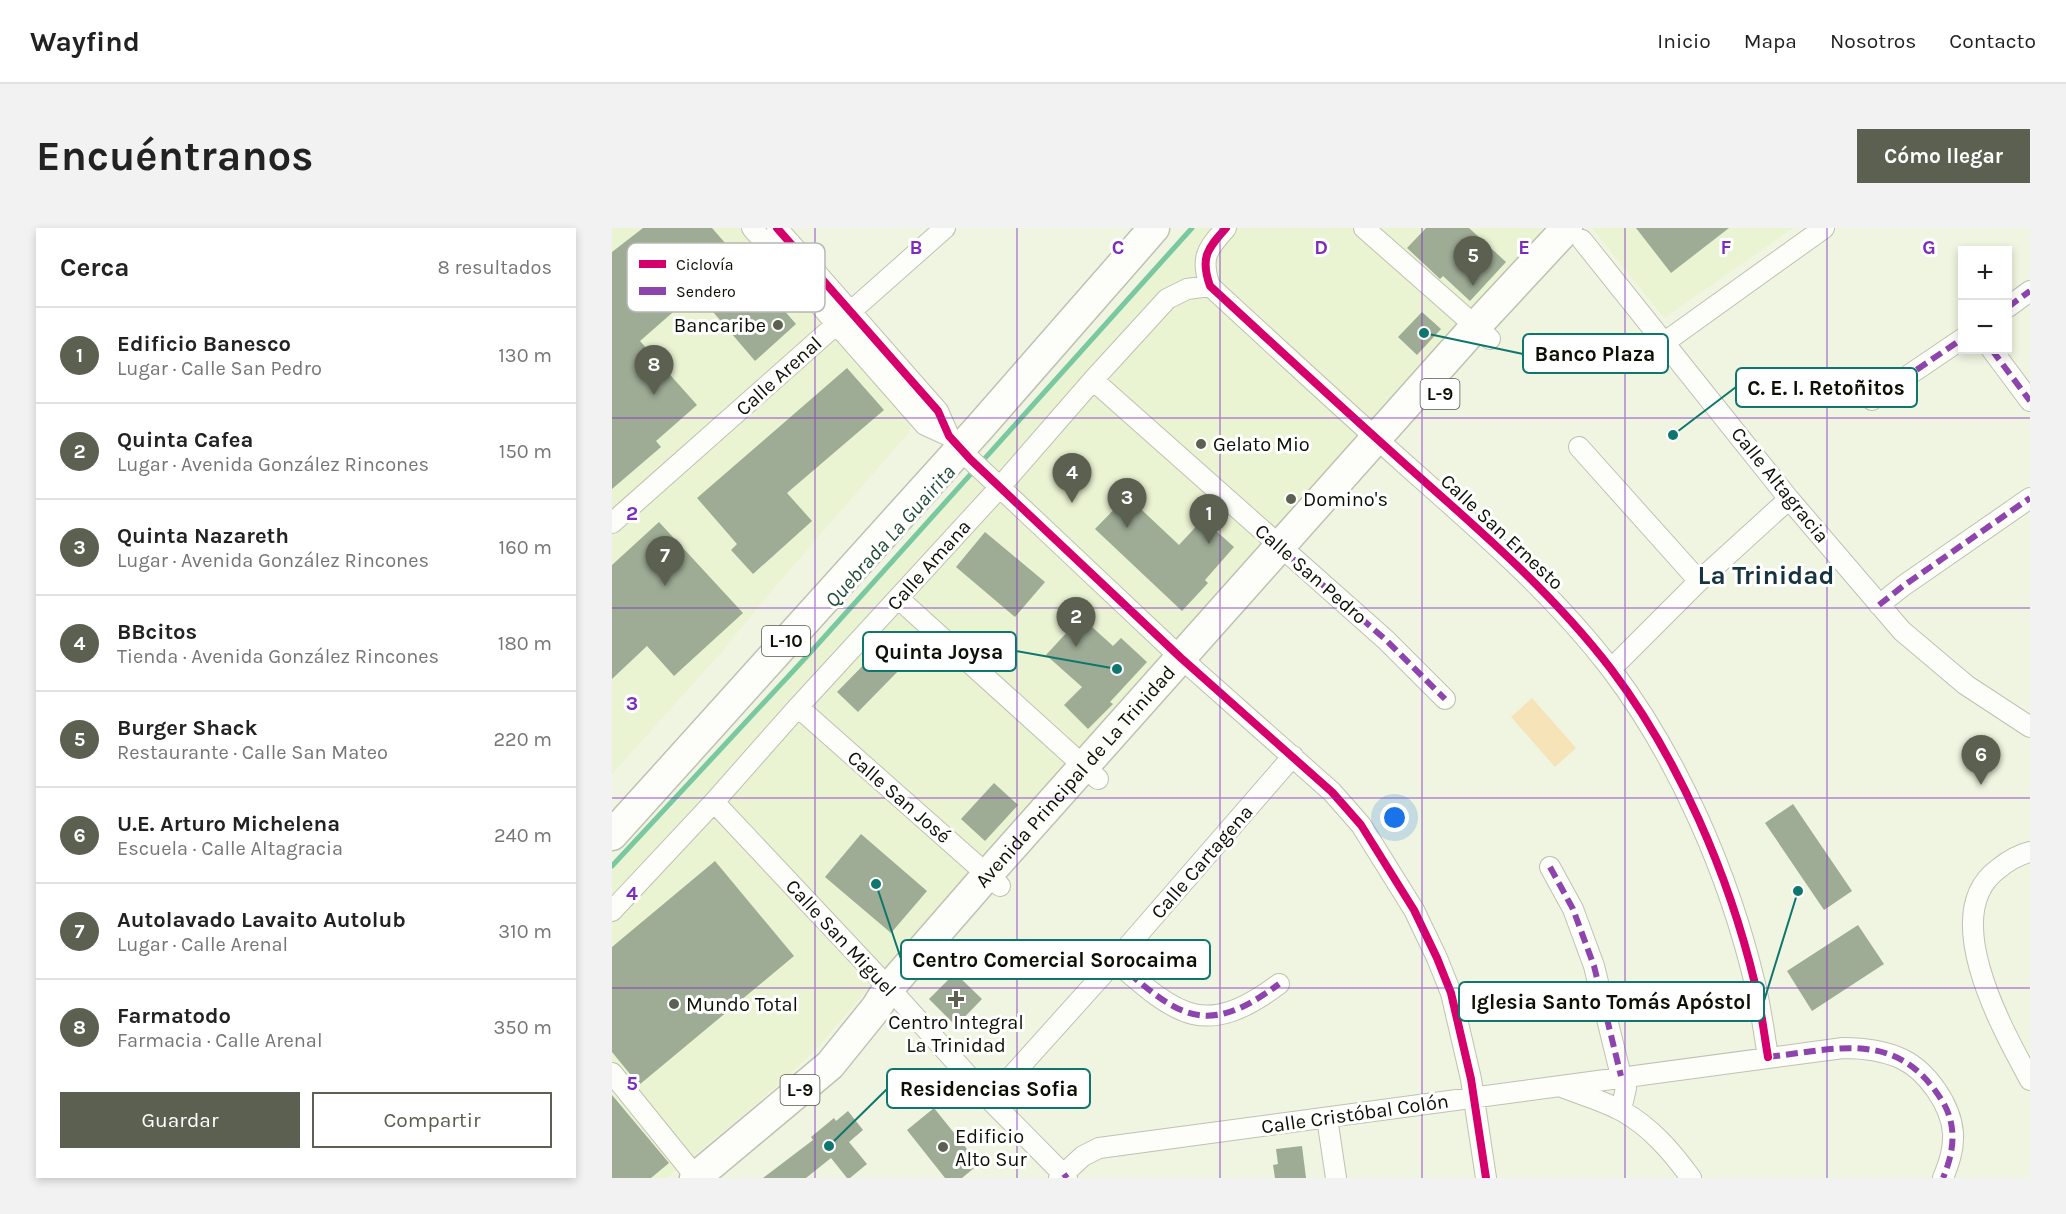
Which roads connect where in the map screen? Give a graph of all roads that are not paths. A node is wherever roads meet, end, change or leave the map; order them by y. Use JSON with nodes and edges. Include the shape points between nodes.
{"nodes":[{"id":1,"x":752,"y":228,"type":"edge"},
{"id":2,"x":777,"y":228,"type":"edge"},
{"id":3,"x":944,"y":228,"type":"edge"},
{"id":4,"x":1134,"y":228,"type":"edge"},
{"id":5,"x":1154,"y":228,"type":"edge"},
{"id":6,"x":1226,"y":228,"type":"edge"},
{"id":7,"x":1364,"y":228,"type":"edge"},
{"id":8,"x":1824,"y":228,"type":"edge"},
{"id":9,"x":1573,"y":232,"type":"edge"},
{"id":10,"x":767,"y":243,"type":"edge"},
{"id":11,"x":788,"y":243,"type":"edge"},
{"id":12,"x":1210,"y":286,"type":"junction"},
{"id":13,"x":2030,"y":291,"type":"edge"},
{"id":14,"x":825,"y":292,"type":"edge"},
{"id":15,"x":825,"y":299,"type":"edge"},
{"id":16,"x":2012,"y":304,"type":"edge"},
{"id":17,"x":844,"y":318,"type":"junction"},
{"id":18,"x":1483,"y":333,"type":"junction"},
{"id":19,"x":1665,"y":342,"type":"junction"},
{"id":20,"x":1958,"y":342,"type":"edge"},
{"id":21,"x":1995,"y":354,"type":"edge"},
{"id":22,"x":1093,"y":380,"type":"junction"},
{"id":23,"x":1872,"y":400,"type":"dead end"},
{"id":24,"x":2030,"y":401,"type":"edge"},
{"id":25,"x":1384,"y":444,"type":"junction"},
{"id":26,"x":1579,"y":447,"type":"dead end"},
{"id":27,"x":960,"y":448,"type":"junction"},
{"id":28,"x":999,"y":486,"type":"junction"},
{"id":29,"x":2030,"y":498,"type":"edge"},
{"id":30,"x":1789,"y":499,"type":"junction"},
{"id":31,"x":612,"y":523,"type":"edge"},
{"id":32,"x":1287,"y":554,"type":"junction"},
{"id":33,"x":1699,"y":581,"type":"junction"},
{"id":34,"x":899,"y":599,"type":"junction"},
{"id":35,"x":1879,"y":605,"type":"junction"},
{"id":36,"x":1188,"y":664,"type":"junction"},
{"id":37,"x":1611,"y":669,"type":"junction"},
{"id":38,"x":1445,"y":699,"type":"dead end"},
{"id":39,"x":798,"y":707,"type":"junction"},
{"id":40,"x":2030,"y":728,"type":"edge"},
{"id":41,"x":1293,"y":756,"type":"junction"},
{"id":42,"x":1091,"y":773,"type":"junction"},
{"id":43,"x":714,"y":802,"type":"junction"},
{"id":44,"x":612,"y":809,"type":"edge"},
{"id":45,"x":612,"y":835,"type":"edge"},
{"id":46,"x":2030,"y":852,"type":"edge"},
{"id":47,"x":1550,"y":867,"type":"dead end"},
{"id":48,"x":994,"y":880,"type":"junction"},
{"id":49,"x":612,"y":911,"type":"edge"},
{"id":50,"x":1115,"y":961,"type":"junction"},
{"id":51,"x":1279,"y":984,"type":"dead end"},
{"id":52,"x":895,"y":995,"type":"junction"},
{"id":53,"x":1767,"y":1057,"type":"junction"},
{"id":54,"x":612,"y":1073,"type":"edge"},
{"id":55,"x":1621,"y":1077,"type":"junction"},
{"id":56,"x":2030,"y":1080,"type":"edge"},
{"id":57,"x":1561,"y":1087,"type":"junction"},
{"id":58,"x":1475,"y":1098,"type":"junction"},
{"id":59,"x":990,"y":1100,"type":"junction"},
{"id":60,"x":1617,"y":1109,"type":"junction"},
{"id":61,"x":1327,"y":1118,"type":"junction"},
{"id":62,"x":1064,"y":1177,"type":"edge"},
{"id":63,"x":705,"y":1178,"type":"edge"},
{"id":64,"x":1336,"y":1178,"type":"edge"},
{"id":65,"x":1486,"y":1178,"type":"edge"},
{"id":66,"x":1691,"y":1178,"type":"edge"},
{"id":67,"x":1943,"y":1178,"type":"edge"}],
"edges":[{"from":1,"to":10,"type":"street"},
{"from":2,"to":11,"type":"street"},
{"from":3,"to":17,"type":"street","name":"Calle Arenal"},
{"from":4,"to":27,"type":"main road","number":"L-10"},
{"from":5,"to":27,"type":"main road","number":"L-10"},
{"from":6,"to":12,"type":"street","via":[[1213,242],[1205,260]]},
{"from":7,"to":18,"type":"street"},
{"from":8,"to":19,"type":"street"},
{"from":9,"to":18,"type":"main road","name":"Avenida Principal de La Trinidad","number":"L-9"},
{"from":9,"to":19,"type":"street","name":"Calle Altagracia"},
{"from":12,"to":22,"type":"street","name":"Calle Amana","via":[[1187,289],[1167,299]]},
{"from":12,"to":25,"type":"street","name":"Calle San Ernesto"},
{"from":13,"to":16,"type":"street"},
{"from":14,"to":17,"type":"street"},
{"from":15,"to":17,"type":"street"},
{"from":17,"to":27,"type":"street","via":[[938,411]]},
{"from":17,"to":31,"type":"street","name":"Calle Arenal"},
{"from":18,"to":25,"type":"main road","name":"Avenida Principal de La Trinidad","number":"L-9"},
{"from":19,"to":30,"type":"street","name":"Calle Altagracia"},
{"from":20,"to":23,"type":"street"},
{"from":21,"to":24,"type":"street"},
{"from":22,"to":28,"type":"street","name":"Calle Amana"},
{"from":22,"to":32,"type":"street","name":"Calle San Pedro"},
{"from":25,"to":32,"type":"main road","name":"Avenida Principal de La Trinidad","number":"L-9"},
{"from":25,"to":37,"type":"street","name":"Calle San Ernesto","via":[[1528,576]]},
{"from":26,"to":33,"type":"street"},
{"from":27,"to":28,"type":"street"},
{"from":27,"to":44,"type":"main road","number":"L-10"},
{"from":27,"to":45,"type":"main road","number":"L-10"},
{"from":28,"to":34,"type":"street","name":"Calle Amana"},
{"from":28,"to":36,"type":"street"},
{"from":29,"to":35,"type":"street"},
{"from":30,"to":33,"type":"street"},
{"from":30,"to":35,"type":"street","name":"Calle Altagracia"},
{"from":32,"to":36,"type":"main road","name":"Avenida Principal de La Trinidad","number":"L-9"},
{"from":32,"to":38,"type":"street","name":"Calle San Pedro","via":[[1386,640]]},
{"from":33,"to":37,"type":"street"},
{"from":34,"to":39,"type":"street","name":"Calle Amana"},
{"from":34,"to":42,"type":"street"},
{"from":35,"to":40,"type":"street","name":"Calle Altagracia","via":[[1902,631],[1959,680]]},
{"from":36,"to":41,"type":"street"},
{"from":36,"to":42,"type":"main road","name":"Avenida Principal de La Trinidad","number":"L-9"},
{"from":37,"to":53,"type":"street","name":"Calle San Ernesto","via":[[1640,712],[1703,827],[1756,985]]},
{"from":39,"to":43,"type":"street","name":"Calle Amana"},
{"from":39,"to":48,"type":"street","name":"Calle San José"},
{"from":41,"to":50,"type":"street","name":"Calle Cartagena"},
{"from":41,"to":58,"type":"street","via":[[1361,825],[1414,910],[1451,993]]},
{"from":42,"to":48,"type":"main road","name":"Avenida Principal de La Trinidad","number":"L-9"},
{"from":43,"to":49,"type":"street","name":"Calle Amana"},
{"from":43,"to":52,"type":"street","name":"Calle San Miguel"},
{"from":46,"to":56,"type":"street","via":[[2005,863],[1982,883],[1972,914],[1979,960],[1998,1020]]},
{"from":47,"to":55,"type":"street","via":[[1573,909],[1594,966]]},
{"from":48,"to":52,"type":"main road","name":"Avenida Principal de La Trinidad","number":"L-9"},
{"from":50,"to":51,"type":"street","via":[[1167,1003],[1203,1016],[1239,1010]]},
{"from":50,"to":59,"type":"street","name":"Calle Cartagena"},
{"from":52,"to":59,"type":"street","name":"Calle San Miguel"},
{"from":52,"to":63,"type":"main road","name":"Avenida Principal de La Trinidad","number":"L-9","via":[[864,1052],[839,1079]]},
{"from":53,"to":55,"type":"street","name":"Calle Cristóbal Colón"},
{"from":53,"to":67,"type":"street","name":"Calle Cristóbal Colón","via":[[1862,1048],[1905,1060],[1928,1080],[1951,1119],[1953,1148]]},
{"from":54,"to":63,"type":"street"},
{"from":55,"to":57,"type":"street","name":"Calle Cristóbal Colón"},
{"from":55,"to":60,"type":"street","via":[[1626,1088]]},
{"from":57,"to":58,"type":"street","name":"Calle Cristóbal Colón"},
{"from":57,"to":60,"type":"street"},
{"from":58,"to":61,"type":"street","name":"Calle Cristóbal Colón"},
{"from":58,"to":65,"type":"street"},
{"from":59,"to":62,"type":"street","name":"Calle San Miguel"},
{"from":60,"to":66,"type":"street","via":[[1667,1146]]},
{"from":61,"to":62,"type":"street","name":"Calle Cristóbal Colón","via":[[1099,1148],[1083,1156]]},
{"from":61,"to":64,"type":"street"}]}
